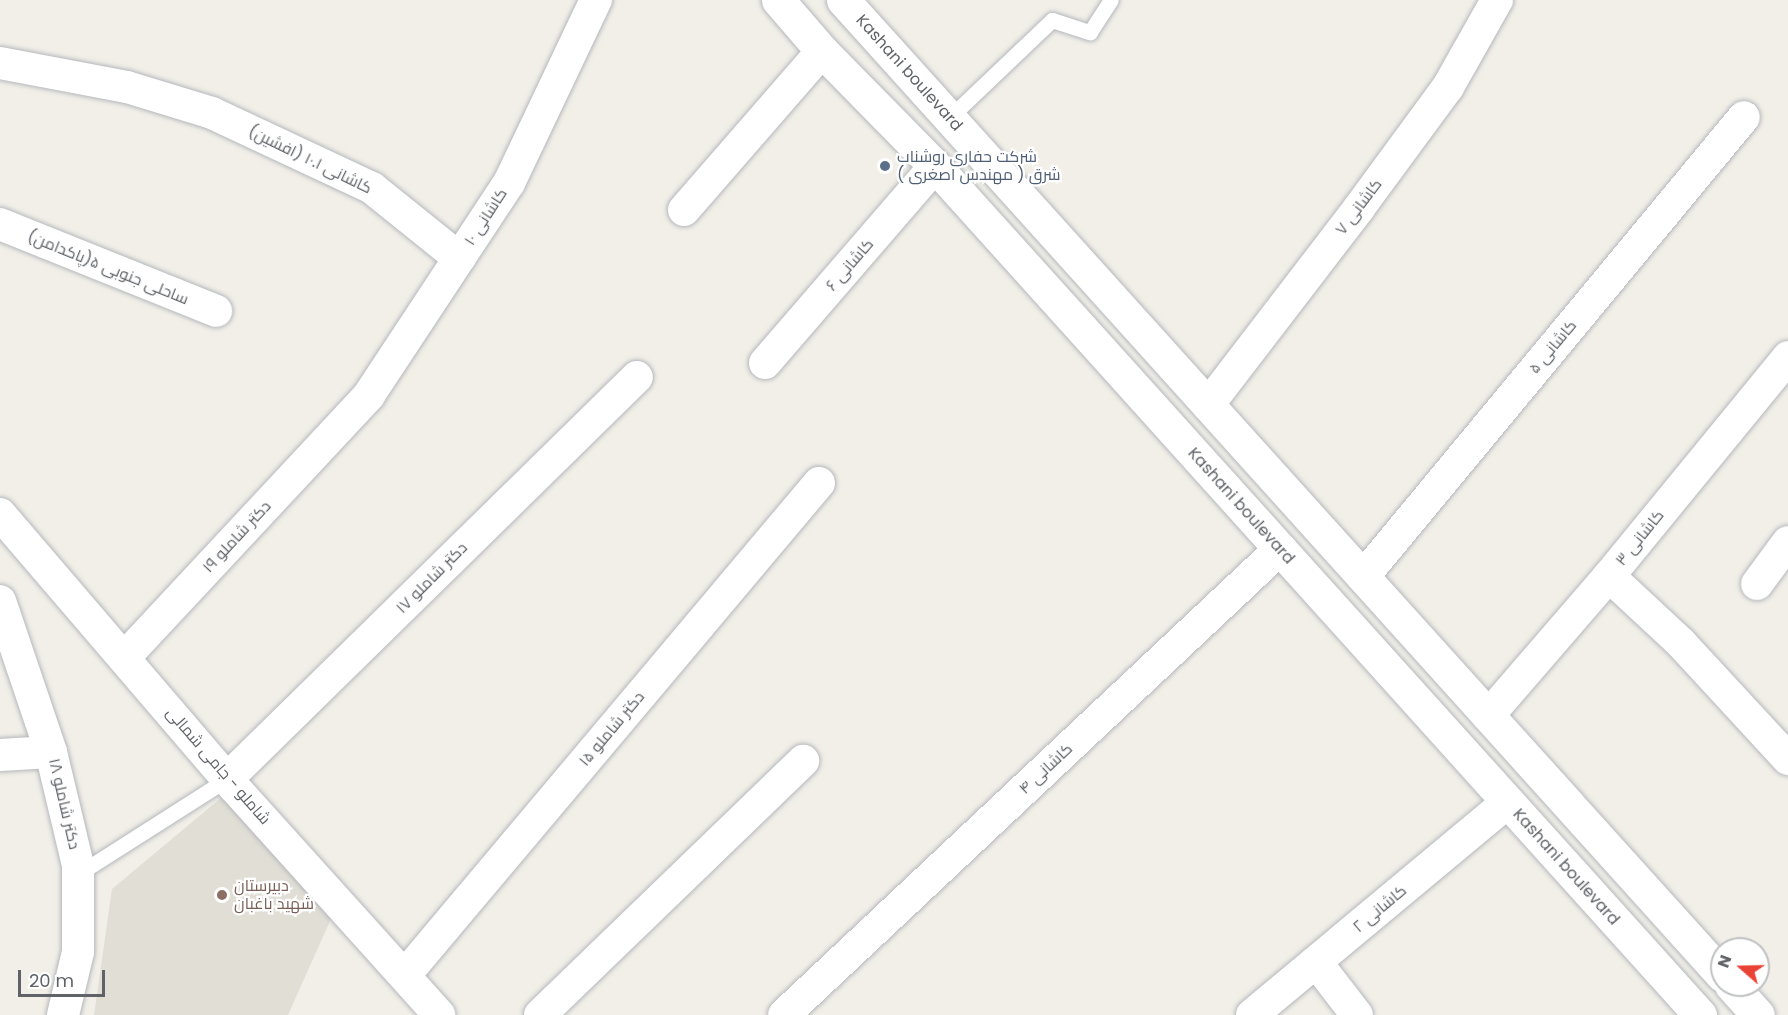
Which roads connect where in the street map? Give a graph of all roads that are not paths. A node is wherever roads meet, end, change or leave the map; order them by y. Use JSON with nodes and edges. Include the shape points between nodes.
{"nodes":[{"id":1,"x":596,"y":0,"type":"edge"},
{"id":2,"x":778,"y":0,"type":"edge"},
{"id":3,"x":843,"y":0,"type":"edge"},
{"id":4,"x":1111,"y":0,"type":"edge"},
{"id":5,"x":1497,"y":0,"type":"edge"},
{"id":6,"x":822,"y":51,"type":"junction"},
{"id":7,"x":0,"y":63,"type":"edge"},
{"id":8,"x":1744,"y":117,"type":"dead end"},
{"id":9,"x":949,"y":118,"type":"junction"},
{"id":10,"x":935,"y":166,"type":"junction"},
{"id":11,"x":684,"y":210,"type":"dead end"},
{"id":12,"x":0,"y":224,"type":"edge"},
{"id":13,"x":459,"y":258,"type":"junction"},
{"id":14,"x":216,"y":311,"type":"dead end"},
{"id":15,"x":1788,"y":357,"type":"edge"},
{"id":16,"x":765,"y":363,"type":"dead end"},
{"id":17,"x":637,"y":377,"type":"dead end"},
{"id":18,"x":1208,"y":405,"type":"junction"},
{"id":19,"x":349,"y":417,"type":"joint"},
{"id":20,"x":819,"y":483,"type":"dead end"},
{"id":21,"x":0,"y":514,"type":"edge"},
{"id":22,"x":1312,"y":520,"type":"junction"},
{"id":23,"x":1787,"y":545,"type":"edge"},
{"id":24,"x":1280,"y":549,"type":"junction"},
{"id":25,"x":1609,"y":576,"type":"junction"},
{"id":26,"x":1363,"y":577,"type":"junction"},
{"id":27,"x":1757,"y":584,"type":"dead end"},
{"id":28,"x":0,"y":600,"type":"edge"},
{"id":29,"x":125,"y":657,"type":"junction"},
{"id":30,"x":1488,"y":716,"type":"junction"},
{"id":31,"x":51,"y":752,"type":"junction"},
{"id":32,"x":0,"y":754,"type":"edge"},
{"id":33,"x":1788,"y":759,"type":"edge"},
{"id":34,"x":803,"y":761,"type":"dead end"},
{"id":35,"x":227,"y":779,"type":"junction"},
{"id":36,"x":1508,"y":802,"type":"junction"},
{"id":37,"x":78,"y":874,"type":"junction"},
{"id":38,"x":1316,"y":962,"type":"junction"},
{"id":39,"x":1710,"y":962,"type":"edge"},
{"id":40,"x":1742,"y":997,"type":"edge"},
{"id":41,"x":421,"y":1001,"type":"edge"},
{"id":42,"x":63,"y":1015,"type":"edge"},
{"id":43,"x":540,"y":1015,"type":"edge"},
{"id":44,"x":784,"y":1015,"type":"edge"},
{"id":45,"x":1252,"y":1015,"type":"edge"},
{"id":46,"x":1357,"y":1015,"type":"edge"},
{"id":47,"x":1700,"y":1015,"type":"edge"},
{"id":48,"x":1758,"y":1015,"type":"edge"}],
"edges":[{"from":1,"to":13,"type":"street","name":"کاشانی ۱۰","via":[[509,183]]},
{"from":2,"to":6,"type":"street","name":"Kashani boulevard"},
{"from":3,"to":9,"type":"street","name":"Kashani boulevard"},
{"from":4,"to":9,"type":"lane","via":[[1090,32],[1052,20]]},
{"from":5,"to":18,"type":"street","name":"کاشانی ۷","via":[[1448,87]]},
{"from":6,"to":10,"type":"street","name":"Kashani boulevard"},
{"from":6,"to":11,"type":"street"},
{"from":7,"to":13,"type":"street","name":"کاشانی ۱۰.۱ (افشین)","via":[[127,87],[212,113],[372,188]]},
{"from":8,"to":26,"type":"street","name":"کاشانی ۵"},
{"from":9,"to":18,"type":"street","name":"Kashani boulevard"},
{"from":10,"to":16,"type":"street","name":"کاشانی ۶"},
{"from":10,"to":24,"type":"street","name":"Kashani boulevard"},
{"from":12,"to":14,"type":"street","name":"ساحلی جنوبی ۵(پاکدامن)"},
{"from":13,"to":19,"type":"street","name":"کاشانی ۱۰","via":[[369,395]]},
{"from":15,"to":25,"type":"street","name":"کاشانی ۳"},
{"from":17,"to":35,"type":"street","name":"دکتر شاملو ۱۷"},
{"from":18,"to":22,"type":"street","name":"Kashani boulevard"},
{"from":19,"to":29,"type":"street","name":"دکتر شاملو ۱۹"},
{"from":20,"to":41,"type":"street","name":"دکتر شاملو ۱۵"},
{"from":21,"to":29,"type":"street","name":"شاملو - جامی شمالی"},
{"from":22,"to":24,"type":"street"},
{"from":22,"to":26,"type":"street","name":"Kashani boulevard"},
{"from":23,"to":27,"type":"street"},
{"from":24,"to":36,"type":"street","name":"Kashani boulevard"},
{"from":24,"to":44,"type":"street","name":"کاشانی ۴"},
{"from":25,"to":30,"type":"street","name":"کاشانی ۳"},
{"from":25,"to":33,"type":"street","via":[[1681,643]]},
{"from":26,"to":30,"type":"street","name":"Kashani boulevard"},
{"from":28,"to":31,"type":"street","name":"دکتر شاملو ۱۸"},
{"from":29,"to":35,"type":"street","name":"شاملو - جامی شمالی"},
{"from":30,"to":39,"type":"street","name":"Kashani boulevard"},
{"from":31,"to":32,"type":"street"},
{"from":31,"to":37,"type":"street","name":"دکتر شاملو ۱۸"},
{"from":34,"to":43,"type":"street"},
{"from":35,"to":37,"type":"lane"},
{"from":35,"to":41,"type":"street","name":"شاملو - جامی شمالی"},
{"from":36,"to":38,"type":"street","name":"کاشانی ۲"},
{"from":36,"to":47,"type":"street","name":"Kashani boulevard"},
{"from":37,"to":42,"type":"street","name":"دکتر شاملو ۱۸","via":[[78,952]]},
{"from":38,"to":45,"type":"street","name":"کاشانی ۲"},
{"from":38,"to":46,"type":"street"},
{"from":40,"to":48,"type":"street"}]}
